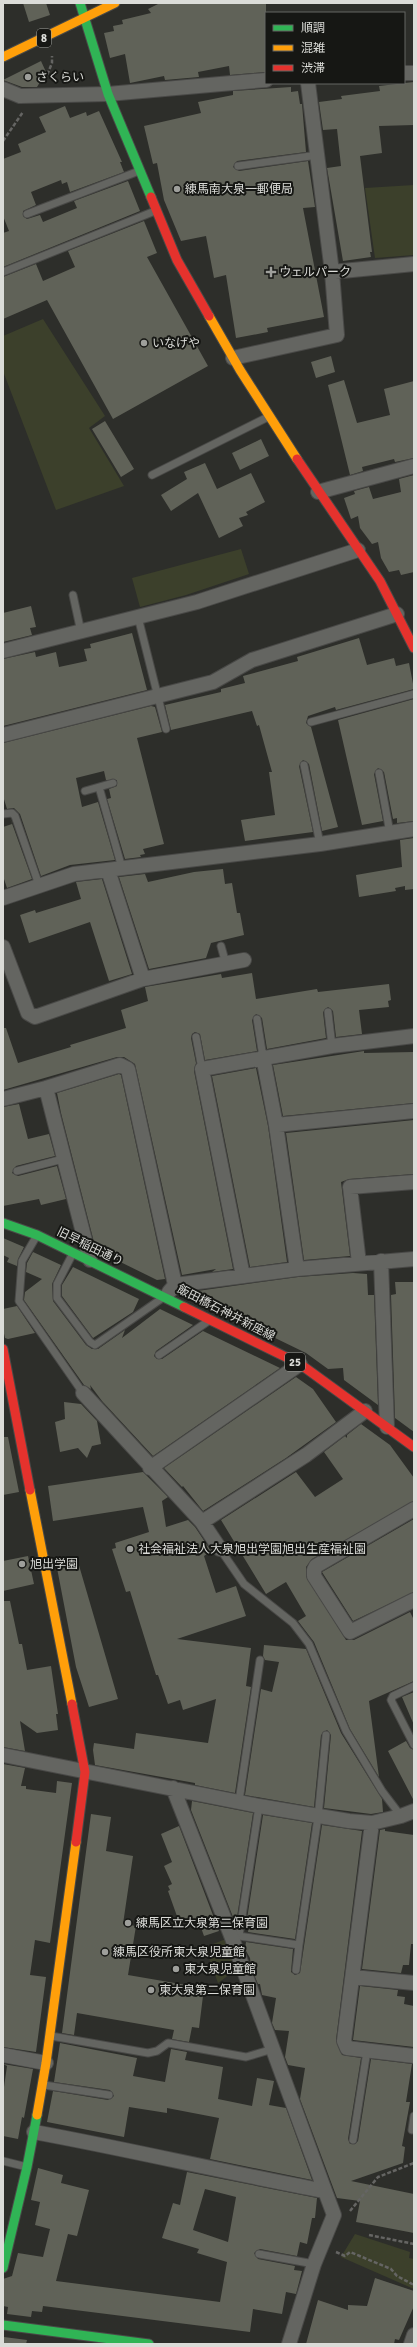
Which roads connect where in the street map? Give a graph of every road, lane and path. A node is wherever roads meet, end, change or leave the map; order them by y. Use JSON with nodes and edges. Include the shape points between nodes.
{"nodes":[{"id":1,"x":80,"y":3,"type":"edge"},
{"id":2,"x":115,"y":3,"type":"edge"},
{"id":3,"x":85,"y":18,"type":"junction"},
{"id":4,"x":3,"y":57,"type":"edge"},
{"id":5,"x":265,"y":80,"type":"edge"},
{"id":6,"x":308,"y":84,"type":"edge"},
{"id":7,"x":3,"y":89,"type":"edge"},
{"id":8,"x":108,"y":94,"type":"junction"},
{"id":9,"x":318,"y":155,"type":"junction"},
{"id":10,"x":238,"y":166,"type":"dead end"},
{"id":11,"x":140,"y":171,"type":"junction"},
{"id":12,"x":156,"y":211,"type":"junction"},
{"id":13,"x":27,"y":214,"type":"dead end"},
{"id":14,"x":414,"y":264,"type":"edge"},
{"id":15,"x":3,"y":272,"type":"edge"},
{"id":16,"x":332,"y":272,"type":"junction"},
{"id":17,"x":232,"y":358,"type":"junction"},
{"id":18,"x":270,"y":416,"type":"junction"},
{"id":19,"x":414,"y":466,"type":"edge"},
{"id":20,"x":152,"y":475,"type":"dead end"},
{"id":21,"x":318,"y":492,"type":"junction"},
{"id":22,"x":358,"y":550,"type":"junction"},
{"id":23,"x":73,"y":595,"type":"dead end"},
{"id":24,"x":397,"y":614,"type":"junction"},
{"id":25,"x":138,"y":617,"type":"junction"},
{"id":26,"x":81,"y":632,"type":"junction"},
{"id":27,"x":414,"y":648,"type":"edge"},
{"id":28,"x":3,"y":651,"type":"edge"},
{"id":29,"x":414,"y":694,"type":"edge"},
{"id":30,"x":158,"y":695,"type":"junction"},
{"id":31,"x":311,"y":722,"type":"dead end"},
{"id":32,"x":166,"y":729,"type":"dead end"},
{"id":33,"x":3,"y":735,"type":"edge"},
{"id":34,"x":304,"y":765,"type":"dead end"},
{"id":35,"x":379,"y":773,"type":"dead end"},
{"id":36,"x":113,"y":783,"type":"dead end"},
{"id":37,"x":99,"y":787,"type":"junction"},
{"id":38,"x":84,"y":791,"type":"dead end"},
{"id":39,"x":3,"y":814,"type":"edge"},
{"id":40,"x":414,"y":829,"type":"edge"},
{"id":41,"x":390,"y":833,"type":"junction"},
{"id":42,"x":320,"y":844,"type":"junction"},
{"id":43,"x":122,"y":868,"type":"junction"},
{"id":44,"x":108,"y":870,"type":"junction"},
{"id":45,"x":39,"y":885,"type":"junction"},
{"id":46,"x":3,"y":898,"type":"edge"},
{"id":47,"x":221,"y":946,"type":"dead end"},
{"id":48,"x":3,"y":947,"type":"edge"},
{"id":49,"x":244,"y":960,"type":"dead end"},
{"id":50,"x":226,"y":964,"type":"junction"},
{"id":51,"x":143,"y":979,"type":"junction"},
{"id":52,"x":328,"y":1012,"type":"dead end"},
{"id":53,"x":257,"y":1019,"type":"dead end"},
{"id":54,"x":414,"y":1036,"type":"edge"},
{"id":55,"x":196,"y":1037,"type":"dead end"},
{"id":56,"x":332,"y":1046,"type":"junction"},
{"id":57,"x":263,"y":1056,"type":"junction"},
{"id":58,"x":202,"y":1069,"type":"junction"},
{"id":59,"x":46,"y":1088,"type":"junction"},
{"id":60,"x":3,"y":1099,"type":"edge"},
{"id":61,"x":414,"y":1111,"type":"edge"},
{"id":62,"x":276,"y":1125,"type":"junction"},
{"id":63,"x":63,"y":1159,"type":"junction"},
{"id":64,"x":17,"y":1171,"type":"dead end"},
{"id":65,"x":414,"y":1182,"type":"edge"},
{"id":66,"x":3,"y":1223,"type":"edge"},
{"id":67,"x":37,"y":1235,"type":"junction"},
{"id":68,"x":73,"y":1253,"type":"junction"},
{"id":69,"x":414,"y":1259,"type":"edge"},
{"id":70,"x":90,"y":1260,"type":"junction"},
{"id":71,"x":381,"y":1261,"type":"junction"},
{"id":72,"x":360,"y":1263,"type":"junction"},
{"id":73,"x":297,"y":1269,"type":"junction"},
{"id":74,"x":243,"y":1276,"type":"junction"},
{"id":75,"x":175,"y":1285,"type":"junction"},
{"id":76,"x":164,"y":1296,"type":"junction"},
{"id":77,"x":210,"y":1319,"type":"junction"},
{"id":78,"x":3,"y":1349,"type":"edge"},
{"id":79,"x":159,"y":1355,"type":"dead end"},
{"id":80,"x":300,"y":1364,"type":"junction"},
{"id":81,"x":5,"y":1370,"type":"edge"},
{"id":82,"x":83,"y":1393,"type":"joint"},
{"id":83,"x":365,"y":1411,"type":"junction"},
{"id":84,"x":387,"y":1427,"type":"junction"},
{"id":85,"x":414,"y":1447,"type":"edge"},
{"id":86,"x":150,"y":1468,"type":"junction"},
{"id":87,"x":414,"y":1509,"type":"edge"},
{"id":88,"x":202,"y":1522,"type":"junction"},
{"id":89,"x":220,"y":1549,"type":"joint"},
{"id":90,"x":414,"y":1600,"type":"edge"},
{"id":91,"x":260,"y":1660,"type":"dead end"},
{"id":92,"x":414,"y":1686,"type":"edge"},
{"id":93,"x":326,"y":1735,"type":"dead end"},
{"id":94,"x":414,"y":1744,"type":"edge"},
{"id":95,"x":3,"y":1755,"type":"edge"},
{"id":96,"x":85,"y":1772,"type":"junction"},
{"id":97,"x":173,"y":1788,"type":"junction"},
{"id":98,"x":239,"y":1801,"type":"junction"},
{"id":99,"x":258,"y":1806,"type":"junction"},
{"id":100,"x":414,"y":1811,"type":"edge"},
{"id":101,"x":318,"y":1816,"type":"junction"},
{"id":102,"x":401,"y":1816,"type":"junction"},
{"id":103,"x":372,"y":1823,"type":"junction"},
{"id":104,"x":414,"y":1824,"type":"edge"},
{"id":105,"x":236,"y":1937,"type":"junction"},
{"id":106,"x":299,"y":1945,"type":"junction"},
{"id":107,"x":296,"y":1970,"type":"dead end"},
{"id":108,"x":353,"y":1977,"type":"junction"},
{"id":109,"x":414,"y":1983,"type":"edge"},
{"id":110,"x":50,"y":2036,"type":"junction"},
{"id":111,"x":273,"y":2049,"type":"junction"},
{"id":112,"x":367,"y":2051,"type":"junction"},
{"id":113,"x":3,"y":2055,"type":"edge"},
{"id":114,"x":414,"y":2056,"type":"edge"},
{"id":115,"x":46,"y":2063,"type":"junction"},
{"id":116,"x":42,"y":2084,"type":"junction"},
{"id":117,"x":109,"y":2095,"type":"dead end"},
{"id":118,"x":414,"y":2116,"type":"edge"},
{"id":119,"x":412,"y":2130,"type":"dead end"},
{"id":120,"x":34,"y":2132,"type":"junction"},
{"id":121,"x":353,"y":2140,"type":"dead end"},
{"id":122,"x":3,"y":2161,"type":"edge"},
{"id":123,"x":414,"y":2163,"type":"edge"},
{"id":124,"x":27,"y":2167,"type":"junction"},
{"id":125,"x":325,"y":2191,"type":"junction"},
{"id":126,"x":348,"y":2216,"type":"dead end"},
{"id":127,"x":369,"y":2235,"type":"dead end"},
{"id":128,"x":414,"y":2244,"type":"edge"},
{"id":129,"x":259,"y":2254,"type":"dead end"},
{"id":130,"x":341,"y":2254,"type":"dead end"},
{"id":131,"x":314,"y":2264,"type":"junction"},
{"id":132,"x":3,"y":2268,"type":"edge"},
{"id":133,"x":414,"y":2285,"type":"edge"},
{"id":134,"x":3,"y":2325,"type":"edge"},
{"id":135,"x":414,"y":2335,"type":"edge"},
{"id":136,"x":148,"y":2344,"type":"edge"},
{"id":137,"x":289,"y":2344,"type":"edge"},
{"id":138,"x":411,"y":2344,"type":"edge"}],
"edges":[{"from":1,"to":3,"type":"street"},
{"from":2,"to":3,"type":"street","number":"8"},
{"from":3,"to":4,"type":"street","number":"8"},
{"from":3,"to":8,"type":"street"},
{"from":5,"to":8,"type":"street"},
{"from":6,"to":9,"type":"street"},
{"from":7,"to":8,"type":"street","via":[[20,96]]},
{"from":8,"to":11,"type":"street"},
{"from":9,"to":10,"type":"lane"},
{"from":9,"to":16,"type":"street"},
{"from":11,"to":12,"type":"street"},
{"from":11,"to":13,"type":"lane"},
{"from":12,"to":15,"type":"lane"},
{"from":12,"to":17,"type":"street","via":[[177,260]]},
{"from":14,"to":16,"type":"street"},
{"from":16,"to":17,"type":"street","via":[[337,334]]},
{"from":17,"to":18,"type":"street"},
{"from":18,"to":20,"type":"lane"},
{"from":18,"to":21,"type":"street"},
{"from":19,"to":21,"type":"street"},
{"from":21,"to":22,"type":"street"},
{"from":22,"to":24,"type":"street","via":[[380,581]]},
{"from":22,"to":25,"type":"street","via":[[197,602]]},
{"from":23,"to":26,"type":"lane"},
{"from":24,"to":27,"type":"street"},
{"from":24,"to":30,"type":"street","via":[[252,660],[213,682]]},
{"from":25,"to":26,"type":"street"},
{"from":25,"to":30,"type":"lane"},
{"from":26,"to":28,"type":"street"},
{"from":29,"to":31,"type":"lane"},
{"from":30,"to":32,"type":"lane"},
{"from":30,"to":33,"type":"street"},
{"from":34,"to":42,"type":"lane"},
{"from":35,"to":41,"type":"lane"},
{"from":36,"to":37,"type":"lane"},
{"from":37,"to":38,"type":"lane"},
{"from":37,"to":43,"type":"lane"},
{"from":39,"to":45,"type":"lane","via":[[12,813],[15,816]]},
{"from":40,"to":41,"type":"street"},
{"from":41,"to":42,"type":"street"},
{"from":42,"to":43,"type":"street"},
{"from":43,"to":44,"type":"street"},
{"from":44,"to":45,"type":"street","via":[[74,874]]},
{"from":44,"to":51,"type":"street"},
{"from":45,"to":46,"type":"street"},
{"from":47,"to":50,"type":"lane"},
{"from":48,"to":51,"type":"street","via":[[28,1013],[35,1017]]},
{"from":49,"to":50,"type":"street"},
{"from":50,"to":51,"type":"street"},
{"from":52,"to":56,"type":"lane"},
{"from":53,"to":57,"type":"lane"},
{"from":54,"to":56,"type":"street"},
{"from":55,"to":58,"type":"lane"},
{"from":56,"to":57,"type":"street"},
{"from":57,"to":58,"type":"street"},
{"from":57,"to":62,"type":"street"},
{"from":58,"to":74,"type":"street"},
{"from":59,"to":60,"type":"street"},
{"from":59,"to":63,"type":"street"},
{"from":59,"to":75,"type":"street","via":[[120,1065],[128,1069]]},
{"from":61,"to":62,"type":"street"},
{"from":62,"to":73,"type":"street"},
{"from":63,"to":64,"type":"lane"},
{"from":63,"to":70,"type":"street"},
{"from":65,"to":72,"type":"street","via":[[350,1187]]},
{"from":66,"to":67,"type":"street","name":"旧早稲田通り","number":"25"},
{"from":67,"to":68,"type":"street","name":"旧早稲田通り","number":"25"},
{"from":67,"to":82,"type":"lane","via":[[22,1261],[18,1301]]},
{"from":68,"to":70,"type":"street","name":"旧早稲田通り","number":"25"},
{"from":68,"to":76,"type":"lane","via":[[57,1284],[57,1298],[90,1342],[95,1345]]},
{"from":69,"to":71,"type":"street"},
{"from":70,"to":76,"type":"street","name":"旧早稲田通り","number":"25"},
{"from":71,"to":72,"type":"street"},
{"from":71,"to":84,"type":"street"},
{"from":72,"to":73,"type":"street"},
{"from":73,"to":74,"type":"street"},
{"from":74,"to":75,"type":"street"},
{"from":75,"to":76,"type":"street"},
{"from":76,"to":77,"type":"street","name":"飯田橋石神井新座線","number":"25"},
{"from":77,"to":79,"type":"lane"},
{"from":77,"to":80,"type":"street","name":"飯田橋石神井新座線","number":"25"},
{"from":78,"to":81,"type":"street"},
{"from":80,"to":83,"type":"street","name":"飯田橋石神井新座線","number":"25"},
{"from":80,"to":86,"type":"street"},
{"from":81,"to":96,"type":"street"},
{"from":82,"to":86,"type":"street"},
{"from":83,"to":84,"type":"street","name":"飯田橋石神井新座線","number":"25"},
{"from":83,"to":88,"type":"street","via":[[306,1455]]},
{"from":84,"to":85,"type":"street","name":"飯田橋石神井新座線","number":"25"},
{"from":86,"to":88,"type":"street"},
{"from":87,"to":90,"type":"street","via":[[316,1566],[314,1576],[350,1632]]},
{"from":88,"to":89,"type":"street"},
{"from":89,"to":102,"type":"lane","via":[[244,1584],[293,1623],[309,1644],[346,1731],[382,1791]]},
{"from":91,"to":98,"type":"lane"},
{"from":92,"to":94,"type":"lane","via":[[393,1696],[391,1700]]},
{"from":93,"to":101,"type":"lane"},
{"from":95,"to":96,"type":"street"},
{"from":96,"to":97,"type":"street"},
{"from":96,"to":110,"type":"street"},
{"from":97,"to":98,"type":"street"},
{"from":97,"to":105,"type":"street"},
{"from":98,"to":99,"type":"street"},
{"from":99,"to":101,"type":"street"},
{"from":99,"to":105,"type":"lane"},
{"from":100,"to":102,"type":"street"},
{"from":101,"to":103,"type":"street"},
{"from":101,"to":106,"type":"lane"},
{"from":102,"to":103,"type":"street"},
{"from":102,"to":104,"type":"street"},
{"from":103,"to":108,"type":"street"},
{"from":105,"to":106,"type":"lane"},
{"from":105,"to":111,"type":"street"},
{"from":106,"to":107,"type":"lane"},
{"from":108,"to":109,"type":"street"},
{"from":108,"to":112,"type":"street","via":[[344,2041],[348,2048]]},
{"from":110,"to":111,"type":"lane","via":[[148,2053],[157,2051],[168,2043],[246,2057]]},
{"from":110,"to":115,"type":"street"},
{"from":111,"to":125,"type":"street"},
{"from":112,"to":114,"type":"street"},
{"from":112,"to":121,"type":"lane"},
{"from":113,"to":115,"type":"street"},
{"from":115,"to":116,"type":"street"},
{"from":116,"to":117,"type":"lane"},
{"from":116,"to":120,"type":"street"},
{"from":118,"to":119,"type":"lane"},
{"from":120,"to":124,"type":"street"},
{"from":120,"to":125,"type":"street"},
{"from":122,"to":124,"type":"lane"},
{"from":123,"to":126,"type":"path","via":[[378,2177]]},
{"from":124,"to":132,"type":"street"},
{"from":125,"to":131,"type":"street","via":[[334,2215]]},
{"from":127,"to":128,"type":"path"},
{"from":129,"to":131,"type":"lane"},
{"from":130,"to":133,"type":"path","via":[[345,2256],[350,2252],[391,2270]]},
{"from":131,"to":137,"type":"street"},
{"from":134,"to":136,"type":"street"},
{"from":135,"to":138,"type":"street"}]}
